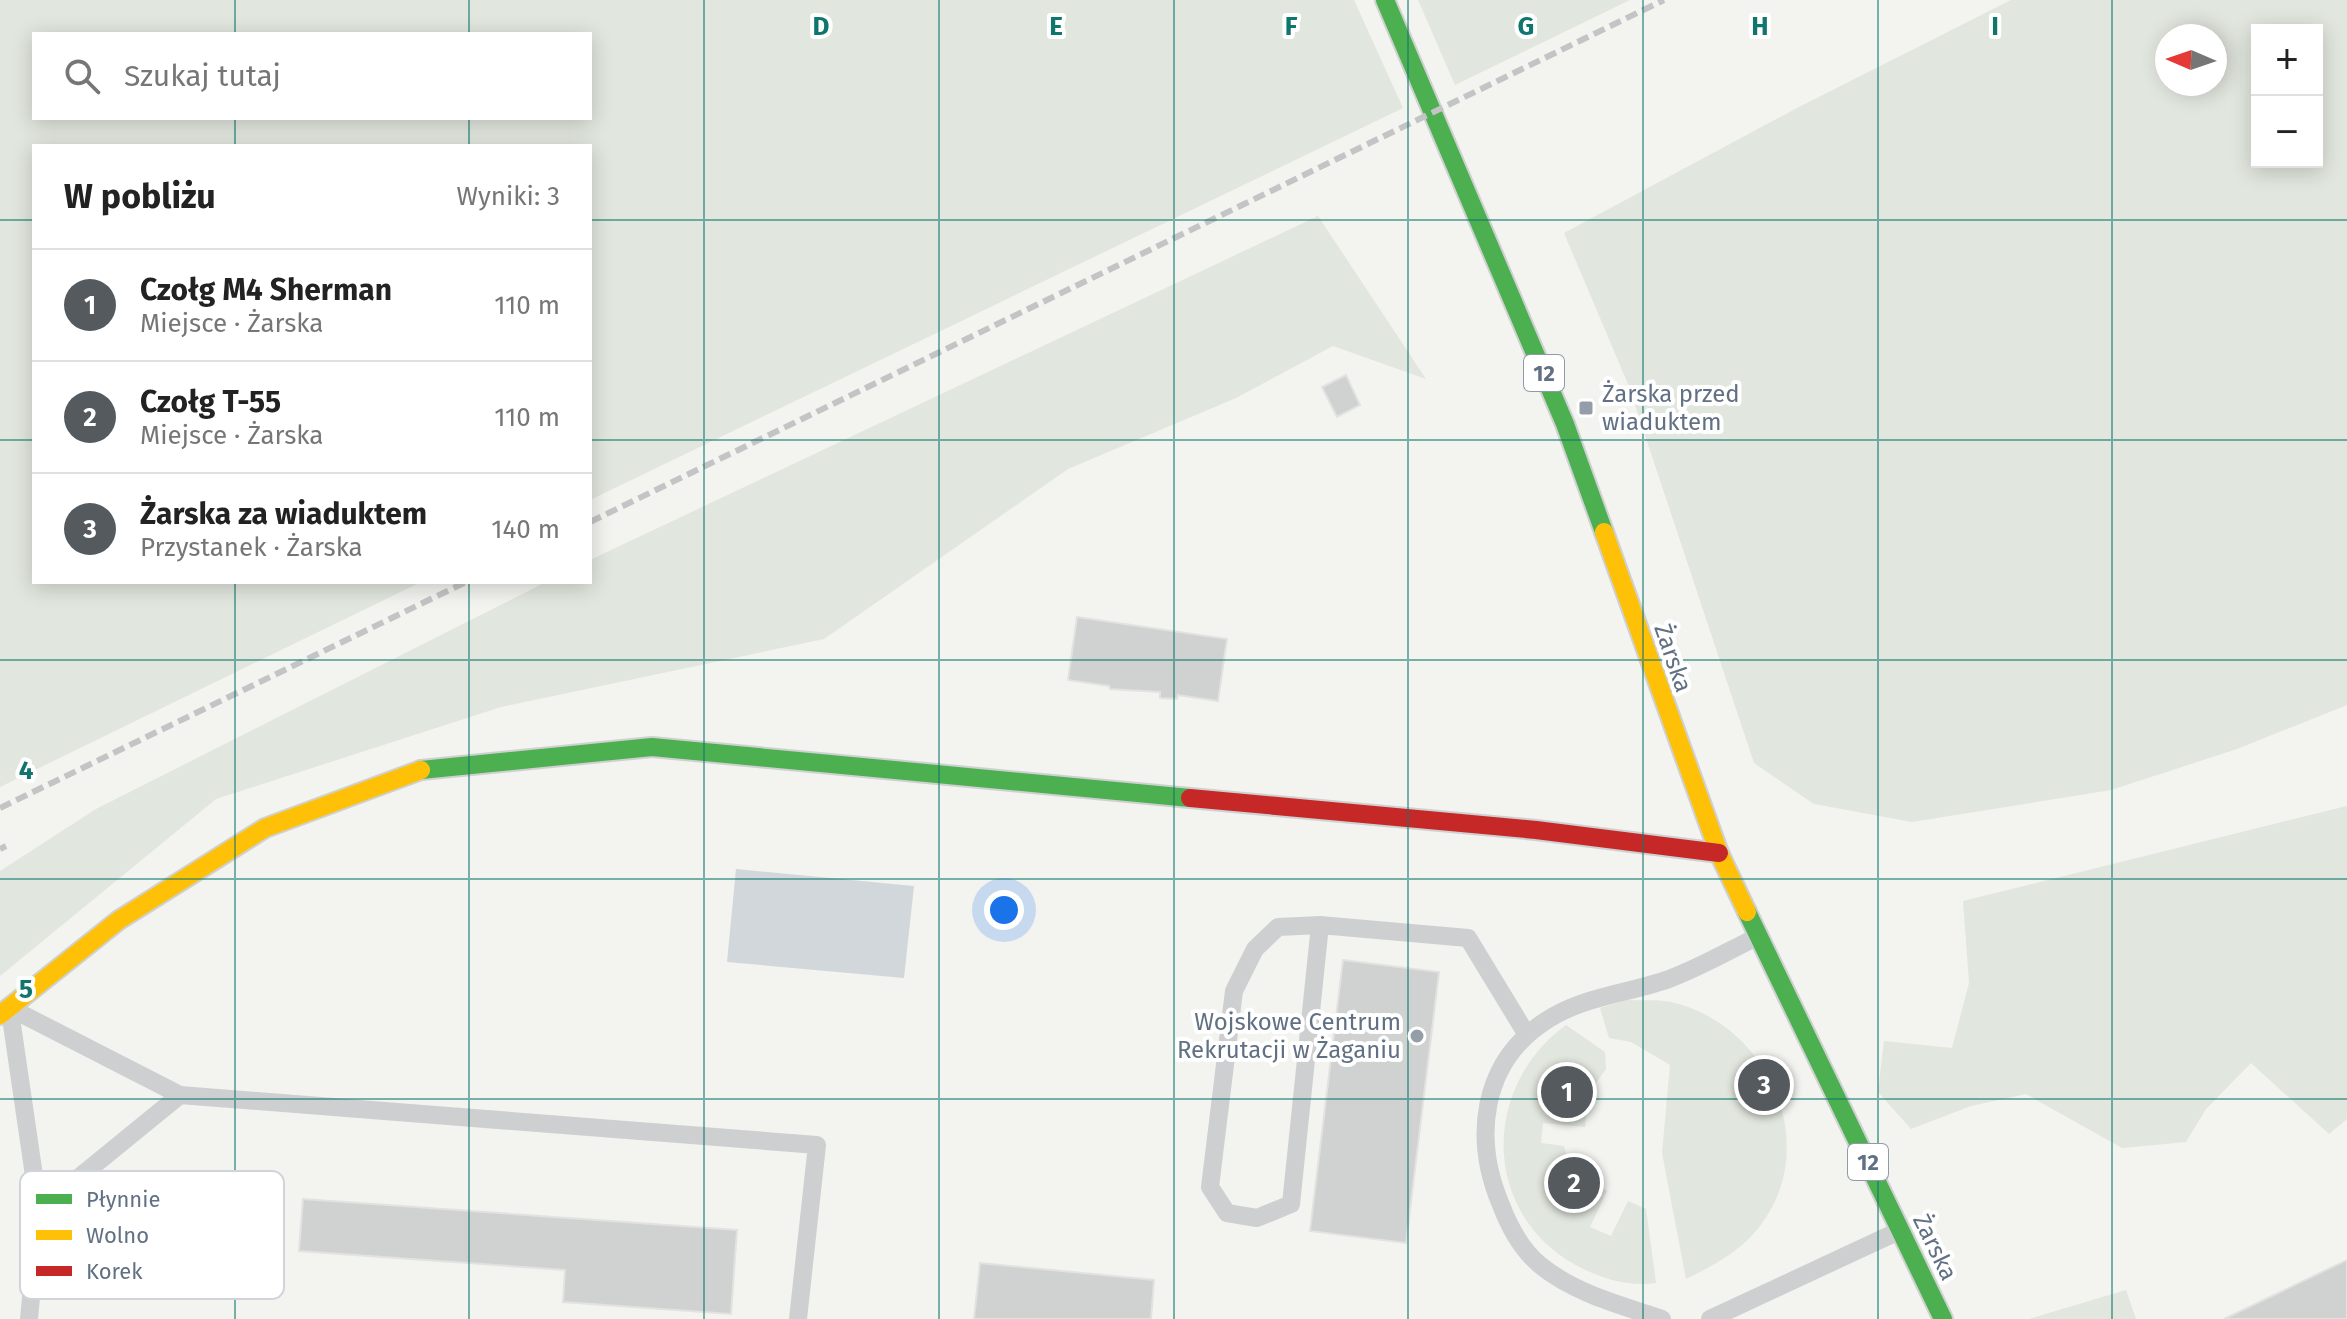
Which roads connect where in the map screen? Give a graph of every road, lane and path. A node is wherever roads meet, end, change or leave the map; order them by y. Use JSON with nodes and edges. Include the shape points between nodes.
{"nodes":[{"id":1,"x":1385,"y":0,"type":"edge"},
{"id":2,"x":1719,"y":853,"type":"junction"},
{"id":3,"x":1320,"y":925,"type":"junction"},
{"id":4,"x":1757,"y":937,"type":"junction"},
{"id":5,"x":5,"y":1012,"type":"edge"},
{"id":6,"x":1527,"y":1035,"type":"junction"},
{"id":7,"x":180,"y":1095,"type":"junction"},
{"id":8,"x":32,"y":1171,"type":"edge"},
{"id":9,"x":87,"y":1171,"type":"edge"},
{"id":10,"x":1901,"y":1230,"type":"junction"},
{"id":11,"x":31,"y":1299,"type":"edge"},
{"id":12,"x":29,"y":1319,"type":"edge"},
{"id":13,"x":798,"y":1319,"type":"edge"},
{"id":14,"x":1662,"y":1319,"type":"edge"},
{"id":15,"x":1710,"y":1319,"type":"edge"},
{"id":16,"x":1943,"y":1319,"type":"edge"}],
"edges":[{"from":1,"to":2,"type":"street","name":"Żarska","number":"12","via":[[1565,424]]},
{"from":2,"to":4,"type":"street","name":"Żarska","number":"12"},
{"from":2,"to":5,"type":"street","via":[[1520,828],[652,747],[507,757],[433,766],[265,828],[119,920]]},
{"from":3,"to":3,"type":"lane","via":[[1291,1204],[1257,1218],[1227,1213],[1210,1187],[1234,991],[1255,949],[1278,927]]},
{"from":3,"to":6,"type":"lane","via":[[1468,938]]},
{"from":4,"to":6,"type":"lane","via":[[1668,979],[1573,1005]]},
{"from":4,"to":10,"type":"street","name":"Żarska","number":"12"},
{"from":5,"to":7,"type":"lane"},
{"from":5,"to":8,"type":"lane"},
{"from":6,"to":14,"type":"lane","via":[[1495,1077],[1484,1126],[1487,1174],[1510,1228],[1539,1265],[1588,1294]]},
{"from":7,"to":9,"type":"lane"},
{"from":7,"to":13,"type":"lane","via":[[817,1145]]},
{"from":10,"to":15,"type":"lane"},
{"from":10,"to":16,"type":"street","name":"Żarska","number":"12"},
{"from":11,"to":12,"type":"lane"}]}
